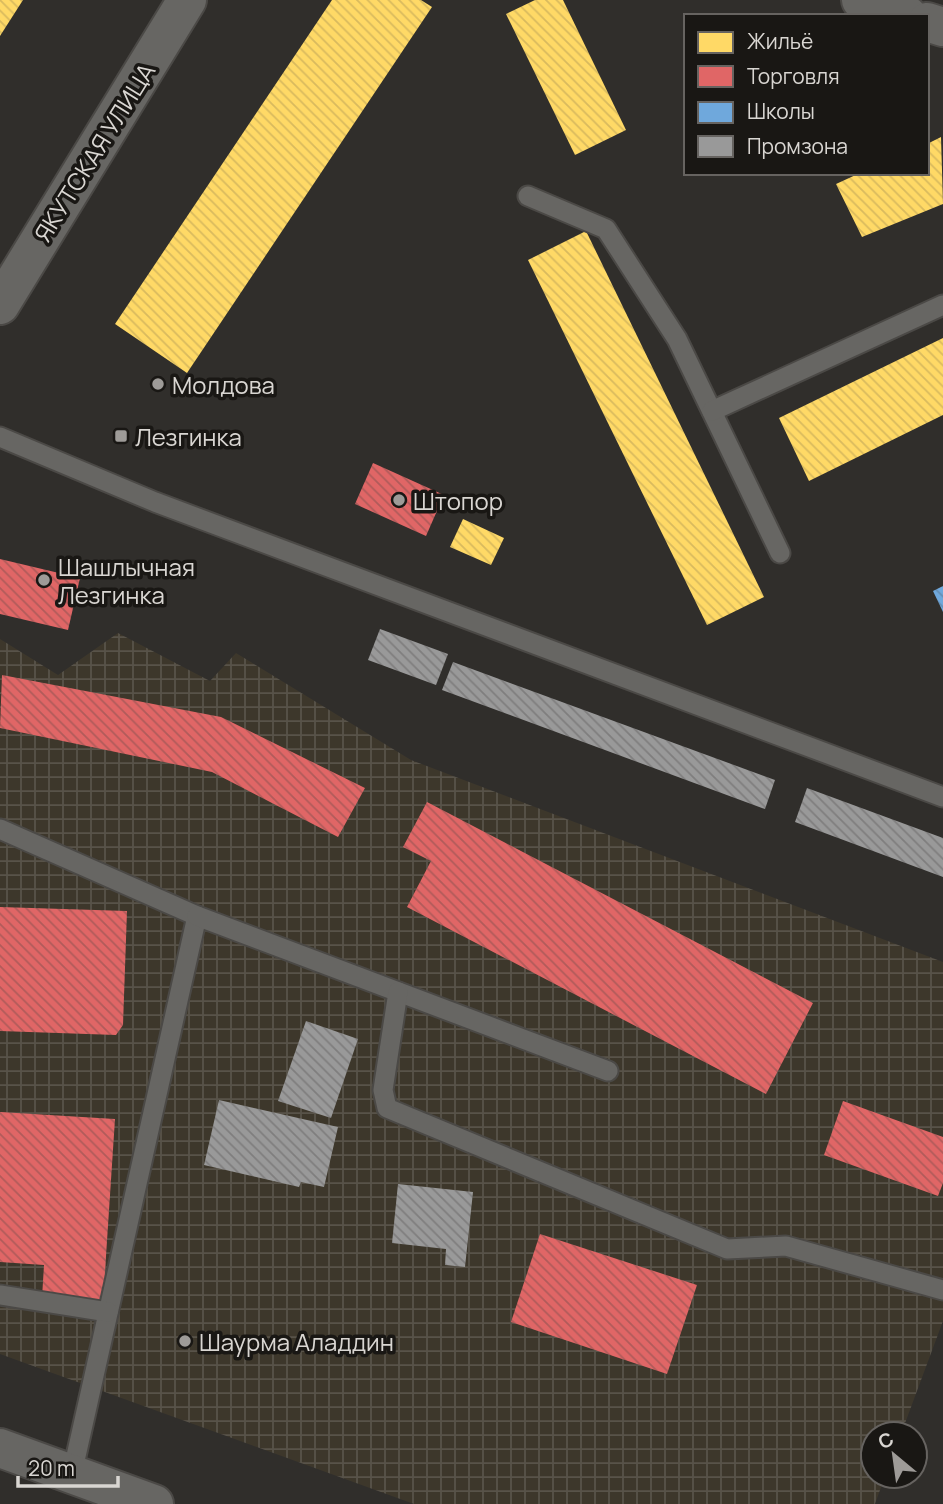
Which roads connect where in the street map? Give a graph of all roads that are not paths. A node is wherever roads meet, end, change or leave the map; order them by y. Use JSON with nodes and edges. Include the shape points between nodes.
{"nodes":[{"id":1,"x":187,"y":0,"type":"edge"},
{"id":2,"x":861,"y":0,"type":"edge"},
{"id":3,"x":902,"y":14,"type":"edge"},
{"id":4,"x":528,"y":196,"type":"dead end"},
{"id":5,"x":0,"y":305,"type":"edge"},
{"id":6,"x":943,"y":305,"type":"edge"},
{"id":7,"x":712,"y":411,"type":"junction"},
{"id":8,"x":0,"y":437,"type":"edge"},
{"id":9,"x":780,"y":553,"type":"dead end"},
{"id":10,"x":943,"y":797,"type":"edge"},
{"id":11,"x":0,"y":829,"type":"edge"},
{"id":12,"x":197,"y":916,"type":"junction"},
{"id":13,"x":398,"y":992,"type":"junction"},
{"id":14,"x":608,"y":1071,"type":"dead end"},
{"id":15,"x":943,"y":1290,"type":"edge"},
{"id":16,"x":0,"y":1296,"type":"edge"},
{"id":17,"x":108,"y":1312,"type":"junction"},
{"id":18,"x":0,"y":1448,"type":"edge"},
{"id":19,"x":72,"y":1474,"type":"junction"},
{"id":20,"x":105,"y":1496,"type":"edge"},
{"id":21,"x":154,"y":1504,"type":"edge"}],
"edges":[{"from":1,"to":5,"type":"street","name":"ЯКУТСКАЯ УЛИЦА"},
{"from":2,"to":3,"type":"street"},
{"from":4,"to":7,"type":"lane","via":[[606,229],[677,339]]},
{"from":6,"to":7,"type":"lane"},
{"from":7,"to":9,"type":"lane"},
{"from":8,"to":10,"type":"lane","via":[[168,506]]},
{"from":11,"to":12,"type":"lane"},
{"from":12,"to":13,"type":"lane"},
{"from":12,"to":17,"type":"lane"},
{"from":13,"to":14,"type":"lane"},
{"from":13,"to":15,"type":"lane","via":[[383,1090],[387,1108],[727,1249],[786,1246]]},
{"from":16,"to":17,"type":"lane"},
{"from":17,"to":19,"type":"lane"},
{"from":18,"to":19,"type":"street"},
{"from":19,"to":20,"type":"street"},
{"from":20,"to":21,"type":"street"}]}
